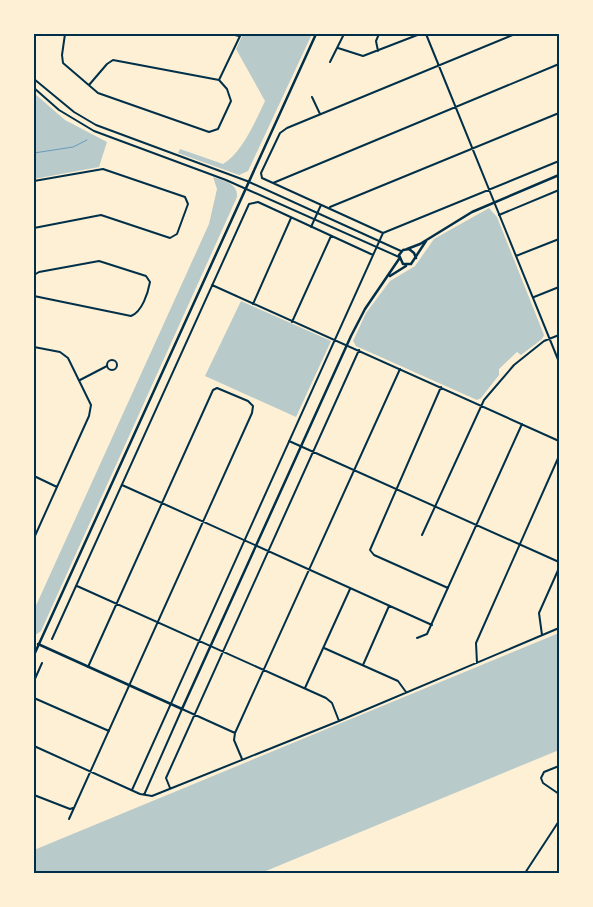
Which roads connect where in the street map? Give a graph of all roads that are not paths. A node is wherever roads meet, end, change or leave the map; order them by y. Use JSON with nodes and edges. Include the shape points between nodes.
{"nodes":[{"id":1,"x":65,"y":34,"type":"edge"},
{"id":2,"x":231,"y":34,"type":"edge"},
{"id":3,"x":316,"y":34,"type":"edge"},
{"id":4,"x":344,"y":34,"type":"edge"},
{"id":5,"x":379,"y":34,"type":"edge"},
{"id":6,"x":404,"y":34,"type":"edge"},
{"id":7,"x":420,"y":34,"type":"edge"},
{"id":8,"x":426,"y":34,"type":"edge"},
{"id":9,"x":515,"y":34,"type":"edge"},
{"id":10,"x":240,"y":35,"type":"edge"},
{"id":11,"x":406,"y":39,"type":"junction"},
{"id":12,"x":338,"y":48,"type":"junction"},
{"id":13,"x":378,"y":51,"type":"junction"},
{"id":14,"x":330,"y":62,"type":"dead end"},
{"id":15,"x":559,"y":64,"type":"edge"},
{"id":16,"x":439,"y":65,"type":"junction"},
{"id":17,"x":34,"y":79,"type":"edge"},
{"id":18,"x":219,"y":80,"type":"junction"},
{"id":19,"x":89,"y":85,"type":"junction"},
{"id":20,"x":34,"y":88,"type":"edge"},
{"id":21,"x":312,"y":97,"type":"dead end"},
{"id":22,"x":456,"y":107,"type":"junction"},
{"id":23,"x":559,"y":113,"type":"edge"},
{"id":24,"x":320,"y":114,"type":"junction"},
{"id":25,"x":472,"y":148,"type":"junction"},
{"id":26,"x":559,"y":161,"type":"edge"},
{"id":27,"x":559,"y":175,"type":"edge"},
{"id":28,"x":34,"y":181,"type":"edge"},
{"id":29,"x":247,"y":181,"type":"junction"},
{"id":30,"x":272,"y":183,"type":"junction"},
{"id":31,"x":244,"y":188,"type":"junction"},
{"id":32,"x":489,"y":190,"type":"junction"},
{"id":33,"x":559,"y":190,"type":"edge"},
{"id":34,"x":494,"y":202,"type":"junction"},
{"id":35,"x":321,"y":205,"type":"junction"},
{"id":36,"x":329,"y":208,"type":"junction"},
{"id":37,"x":318,"y":212,"type":"junction"},
{"id":38,"x":499,"y":215,"type":"junction"},
{"id":39,"x":292,"y":218,"type":"junction"},
{"id":40,"x":314,"y":220,"type":"junction"},
{"id":41,"x":311,"y":227,"type":"junction"},
{"id":42,"x":34,"y":228,"type":"edge"},
{"id":43,"x":383,"y":233,"type":"junction"},
{"id":44,"x":332,"y":236,"type":"junction"},
{"id":45,"x":559,"y":239,"type":"edge"},
{"id":46,"x":426,"y":240,"type":"junction"},
{"id":47,"x":379,"y":241,"type":"junction"},
{"id":48,"x":376,"y":247,"type":"junction"},
{"id":49,"x":407,"y":249,"type":"junction"},
{"id":50,"x":401,"y":251,"type":"junction"},
{"id":51,"x":373,"y":255,"type":"junction"},
{"id":52,"x":516,"y":256,"type":"junction"},
{"id":53,"x":399,"y":258,"type":"junction"},
{"id":54,"x":416,"y":258,"type":"junction"},
{"id":55,"x":408,"y":265,"type":"junction"},
{"id":56,"x":34,"y":275,"type":"edge"},
{"id":57,"x":385,"y":281,"type":"junction"},
{"id":58,"x":212,"y":286,"type":"junction"},
{"id":59,"x":559,"y":287,"type":"edge"},
{"id":60,"x":34,"y":296,"type":"edge"},
{"id":61,"x":534,"y":297,"type":"junction"},
{"id":62,"x":252,"y":304,"type":"junction"},
{"id":63,"x":292,"y":322,"type":"junction"},
{"id":64,"x":559,"y":335,"type":"edge"},
{"id":65,"x":550,"y":339,"type":"junction"},
{"id":66,"x":334,"y":340,"type":"junction"},
{"id":67,"x":346,"y":345,"type":"junction"},
{"id":68,"x":34,"y":347,"type":"edge"},
{"id":69,"x":359,"y":350,"type":"junction"},
{"id":70,"x":559,"y":362,"type":"edge"},
{"id":71,"x":107,"y":366,"type":"dead end"},
{"id":72,"x":400,"y":369,"type":"junction"},
{"id":73,"x":80,"y":380,"type":"junction"},
{"id":74,"x":441,"y":387,"type":"junction"},
{"id":75,"x":481,"y":406,"type":"junction"},
{"id":76,"x":34,"y":408,"type":"edge"},
{"id":77,"x":34,"y":416,"type":"edge"},
{"id":78,"x":522,"y":424,"type":"junction"},
{"id":79,"x":289,"y":441,"type":"junction"},
{"id":80,"x":559,"y":441,"type":"edge"},
{"id":81,"x":301,"y":446,"type":"junction"},
{"id":82,"x":314,"y":452,"type":"junction"},
{"id":83,"x":559,"y":456,"type":"edge"},
{"id":84,"x":354,"y":470,"type":"junction"},
{"id":85,"x":34,"y":476,"type":"edge"},
{"id":86,"x":122,"y":485,"type":"junction"},
{"id":87,"x":57,"y":487,"type":"junction"},
{"id":88,"x":394,"y":489,"type":"junction"},
{"id":89,"x":162,"y":504,"type":"junction"},
{"id":90,"x":435,"y":507,"type":"junction"},
{"id":91,"x":202,"y":522,"type":"junction"},
{"id":92,"x":476,"y":526,"type":"junction"},
{"id":93,"x":422,"y":535,"type":"dead end"},
{"id":94,"x":34,"y":538,"type":"edge"},
{"id":95,"x":244,"y":540,"type":"junction"},
{"id":96,"x":520,"y":545,"type":"junction"},
{"id":97,"x":256,"y":546,"type":"junction"},
{"id":98,"x":268,"y":551,"type":"junction"},
{"id":99,"x":559,"y":562,"type":"edge"},
{"id":100,"x":559,"y":568,"type":"edge"},
{"id":101,"x":310,"y":570,"type":"junction"},
{"id":102,"x":76,"y":586,"type":"junction"},
{"id":103,"x":350,"y":588,"type":"junction"},
{"id":104,"x":448,"y":588,"type":"junction"},
{"id":105,"x":117,"y":604,"type":"junction"},
{"id":106,"x":389,"y":606,"type":"junction"},
{"id":107,"x":158,"y":622,"type":"junction"},
{"id":108,"x":432,"y":624,"type":"junction"},
{"id":109,"x":559,"y":628,"type":"edge"},
{"id":110,"x":542,"y":635,"type":"junction"},
{"id":111,"x":417,"y":638,"type":"dead end"},
{"id":112,"x":52,"y":639,"type":"dead end"},
{"id":113,"x":199,"y":640,"type":"junction"},
{"id":114,"x":34,"y":642,"type":"edge"},
{"id":115,"x":38,"y":644,"type":"junction"},
{"id":116,"x":211,"y":646,"type":"junction"},
{"id":117,"x":324,"y":648,"type":"junction"},
{"id":118,"x":223,"y":652,"type":"junction"},
{"id":119,"x":34,"y":655,"type":"edge"},
{"id":120,"x":42,"y":663,"type":"dead end"},
{"id":121,"x":477,"y":663,"type":"junction"},
{"id":122,"x":363,"y":665,"type":"junction"},
{"id":123,"x":88,"y":667,"type":"junction"},
{"id":124,"x":264,"y":670,"type":"junction"},
{"id":125,"x":34,"y":681,"type":"edge"},
{"id":126,"x":130,"y":685,"type":"junction"},
{"id":127,"x":305,"y":688,"type":"junction"},
{"id":128,"x":406,"y":692,"type":"junction"},
{"id":129,"x":34,"y":698,"type":"edge"},
{"id":130,"x":170,"y":704,"type":"junction"},
{"id":131,"x":182,"y":709,"type":"junction"},
{"id":132,"x":195,"y":715,"type":"junction"},
{"id":133,"x":339,"y":721,"type":"junction"},
{"id":134,"x":109,"y":731,"type":"junction"},
{"id":135,"x":235,"y":733,"type":"junction"},
{"id":136,"x":34,"y":746,"type":"edge"},
{"id":137,"x":242,"y":760,"type":"junction"},
{"id":138,"x":559,"y":766,"type":"edge"},
{"id":139,"x":90,"y":772,"type":"junction"},
{"id":140,"x":170,"y":789,"type":"junction"},
{"id":141,"x":132,"y":790,"type":"junction"},
{"id":142,"x":559,"y":794,"type":"edge"},
{"id":143,"x":35,"y":795,"type":"edge"},
{"id":144,"x":144,"y":796,"type":"junction"},
{"id":145,"x":34,"y":799,"type":"edge"},
{"id":146,"x":74,"y":808,"type":"junction"},
{"id":147,"x":69,"y":819,"type":"dead end"},
{"id":148,"x":559,"y":821,"type":"edge"},
{"id":149,"x":525,"y":873,"type":"edge"}],
"edges":[{"from":1,"to":19,"type":"street","via":[[62,60]]},
{"from":2,"to":10,"type":"street"},
{"from":3,"to":29,"type":"main road"},
{"from":4,"to":12,"type":"street"},
{"from":5,"to":13,"type":"street","via":[[376,41]]},
{"from":6,"to":11,"type":"street"},
{"from":7,"to":11,"type":"street"},
{"from":8,"to":16,"type":"street"},
{"from":9,"to":16,"type":"street"},
{"from":10,"to":18,"type":"street"},
{"from":11,"to":13,"type":"street"},
{"from":12,"to":13,"type":"street","via":[[359,57]]},
{"from":12,"to":14,"type":"street"},
{"from":15,"to":22,"type":"street"},
{"from":16,"to":22,"type":"street"},
{"from":16,"to":24,"type":"street"},
{"from":17,"to":29,"type":"street","via":[[74,112],[96,125]]},
{"from":18,"to":19,"type":"street","via":[[113,60]]},
{"from":18,"to":19,"type":"street","via":[[231,101],[219,127],[212,132],[102,95]]},
{"from":20,"to":31,"type":"street","via":[[58,110],[94,131]]},
{"from":21,"to":24,"type":"street"},
{"from":22,"to":25,"type":"street"},
{"from":22,"to":30,"type":"street"},
{"from":23,"to":25,"type":"street"},
{"from":24,"to":30,"type":"street","via":[[282,131],[262,177]]},
{"from":25,"to":32,"type":"street"},
{"from":25,"to":36,"type":"street"},
{"from":26,"to":32,"type":"street"},
{"from":27,"to":34,"type":"main road"},
{"from":28,"to":42,"type":"street","via":[[107,169],[185,197],[188,204],[177,234],[170,238],[101,215]]},
{"from":29,"to":31,"type":"main road"},
{"from":29,"to":37,"type":"street"},
{"from":30,"to":35,"type":"street"},
{"from":31,"to":40,"type":"street"},
{"from":31,"to":115,"type":"main road"},
{"from":32,"to":34,"type":"street"},
{"from":32,"to":43,"type":"street"},
{"from":33,"to":38,"type":"street"},
{"from":34,"to":38,"type":"street"},
{"from":34,"to":46,"type":"main road"},
{"from":35,"to":36,"type":"street"},
{"from":35,"to":37,"type":"street"},
{"from":36,"to":43,"type":"street"},
{"from":37,"to":40,"type":"street"},
{"from":37,"to":47,"type":"street"},
{"from":38,"to":52,"type":"street"},
{"from":39,"to":41,"type":"street"},
{"from":39,"to":58,"type":"street","via":[[258,202],[251,202]]},
{"from":39,"to":62,"type":"street"},
{"from":40,"to":41,"type":"street"},
{"from":40,"to":48,"type":"street"},
{"from":41,"to":44,"type":"street"},
{"from":43,"to":47,"type":"street"},
{"from":44,"to":51,"type":"street"},
{"from":44,"to":63,"type":"street"},
{"from":45,"to":52,"type":"street"},
{"from":46,"to":49,"type":"main road"},
{"from":46,"to":54,"type":"main road"},
{"from":47,"to":48,"type":"street"},
{"from":47,"to":50,"type":"street"},
{"from":48,"to":51,"type":"street"},
{"from":48,"to":53,"type":"street"},
{"from":49,"to":50,"type":"main road"},
{"from":49,"to":54,"type":"main road","via":[[413,251]]},
{"from":50,"to":53,"type":"main road"},
{"from":51,"to":66,"type":"street"},
{"from":52,"to":61,"type":"street"},
{"from":53,"to":55,"type":"main road"},
{"from":53,"to":57,"type":"main road"},
{"from":54,"to":55,"type":"main road"},
{"from":55,"to":57,"type":"main road"},
{"from":56,"to":60,"type":"street","via":[[99,260],[146,276],[150,282],[140,308],[131,316]]},
{"from":57,"to":67,"type":"main road","via":[[365,309]]},
{"from":58,"to":62,"type":"street"},
{"from":58,"to":86,"type":"street"},
{"from":59,"to":61,"type":"street"},
{"from":61,"to":65,"type":"street"},
{"from":62,"to":63,"type":"street"},
{"from":63,"to":66,"type":"street"},
{"from":64,"to":65,"type":"street"},
{"from":65,"to":70,"type":"street"},
{"from":65,"to":75,"type":"street","via":[[505,373]]},
{"from":66,"to":67,"type":"street"},
{"from":66,"to":79,"type":"street"},
{"from":67,"to":69,"type":"street"},
{"from":67,"to":81,"type":"main road"},
{"from":68,"to":73,"type":"street","via":[[66,356]]},
{"from":69,"to":72,"type":"street"},
{"from":69,"to":82,"type":"street"},
{"from":71,"to":73,"type":"street"},
{"from":72,"to":74,"type":"street"},
{"from":72,"to":84,"type":"street"},
{"from":73,"to":87,"type":"street","via":[[91,412]]},
{"from":74,"to":75,"type":"street"},
{"from":74,"to":88,"type":"street"},
{"from":75,"to":78,"type":"street"},
{"from":75,"to":90,"type":"street"},
{"from":76,"to":77,"type":"street"},
{"from":78,"to":80,"type":"street"},
{"from":78,"to":92,"type":"street"},
{"from":79,"to":81,"type":"street"},
{"from":79,"to":95,"type":"street"},
{"from":81,"to":82,"type":"street"},
{"from":81,"to":97,"type":"main road"},
{"from":82,"to":84,"type":"street"},
{"from":82,"to":98,"type":"street"},
{"from":83,"to":96,"type":"street"},
{"from":84,"to":88,"type":"street"},
{"from":84,"to":101,"type":"street"},
{"from":85,"to":87,"type":"street"},
{"from":86,"to":89,"type":"street"},
{"from":86,"to":102,"type":"street"},
{"from":87,"to":94,"type":"street"},
{"from":88,"to":90,"type":"street"},
{"from":88,"to":104,"type":"street","via":[[370,550],[374,555]]},
{"from":89,"to":91,"type":"street"},
{"from":89,"to":91,"type":"street","via":[[213,390],[217,388],[248,401],[253,406],[252,413]]},
{"from":89,"to":105,"type":"street"},
{"from":90,"to":92,"type":"street"},
{"from":90,"to":93,"type":"street"},
{"from":91,"to":95,"type":"street"},
{"from":91,"to":107,"type":"street"},
{"from":92,"to":96,"type":"street"},
{"from":92,"to":104,"type":"street"},
{"from":95,"to":97,"type":"street"},
{"from":95,"to":113,"type":"street"},
{"from":96,"to":99,"type":"street"},
{"from":96,"to":121,"type":"street","via":[[476,643]]},
{"from":97,"to":98,"type":"street"},
{"from":97,"to":116,"type":"main road"},
{"from":98,"to":101,"type":"street"},
{"from":98,"to":118,"type":"street"},
{"from":100,"to":110,"type":"street","via":[[539,613]]},
{"from":101,"to":103,"type":"street"},
{"from":101,"to":124,"type":"street"},
{"from":102,"to":105,"type":"street"},
{"from":102,"to":112,"type":"street"},
{"from":103,"to":106,"type":"street"},
{"from":103,"to":117,"type":"street"},
{"from":104,"to":108,"type":"street"},
{"from":105,"to":107,"type":"street"},
{"from":105,"to":123,"type":"street"},
{"from":106,"to":108,"type":"street"},
{"from":106,"to":122,"type":"street"},
{"from":107,"to":113,"type":"street"},
{"from":107,"to":126,"type":"street"},
{"from":108,"to":111,"type":"street","via":[[427,634]]},
{"from":109,"to":110,"type":"street"},
{"from":110,"to":121,"type":"street"},
{"from":113,"to":116,"type":"street"},
{"from":113,"to":130,"type":"street"},
{"from":114,"to":115,"type":"street"},
{"from":115,"to":119,"type":"main road"},
{"from":115,"to":123,"type":"main road"},
{"from":116,"to":118,"type":"street"},
{"from":116,"to":131,"type":"main road"},
{"from":117,"to":122,"type":"street"},
{"from":117,"to":127,"type":"street"},
{"from":118,"to":124,"type":"street"},
{"from":118,"to":132,"type":"street"},
{"from":120,"to":125,"type":"street"},
{"from":121,"to":128,"type":"street"},
{"from":122,"to":128,"type":"street","via":[[398,681]]},
{"from":123,"to":126,"type":"main road"},
{"from":124,"to":127,"type":"street"},
{"from":124,"to":135,"type":"street"},
{"from":126,"to":130,"type":"main road"},
{"from":126,"to":134,"type":"street"},
{"from":127,"to":133,"type":"street","via":[[329,700]]},
{"from":128,"to":133,"type":"street"},
{"from":129,"to":134,"type":"street"},
{"from":130,"to":131,"type":"main road"},
{"from":130,"to":141,"type":"street"},
{"from":131,"to":132,"type":"street"},
{"from":131,"to":144,"type":"street"},
{"from":132,"to":135,"type":"street"},
{"from":132,"to":140,"type":"street","via":[[166,778]]},
{"from":133,"to":137,"type":"street"},
{"from":134,"to":139,"type":"street"},
{"from":135,"to":137,"type":"street","via":[[234,740]]},
{"from":136,"to":139,"type":"street"},
{"from":137,"to":140,"type":"street"},
{"from":138,"to":142,"type":"street","via":[[544,772],[541,778]]},
{"from":139,"to":141,"type":"street"},
{"from":139,"to":146,"type":"street"},
{"from":140,"to":144,"type":"street"},
{"from":141,"to":144,"type":"street"},
{"from":143,"to":145,"type":"street"},
{"from":143,"to":146,"type":"street"},
{"from":146,"to":147,"type":"street"},
{"from":148,"to":149,"type":"street"}]}
